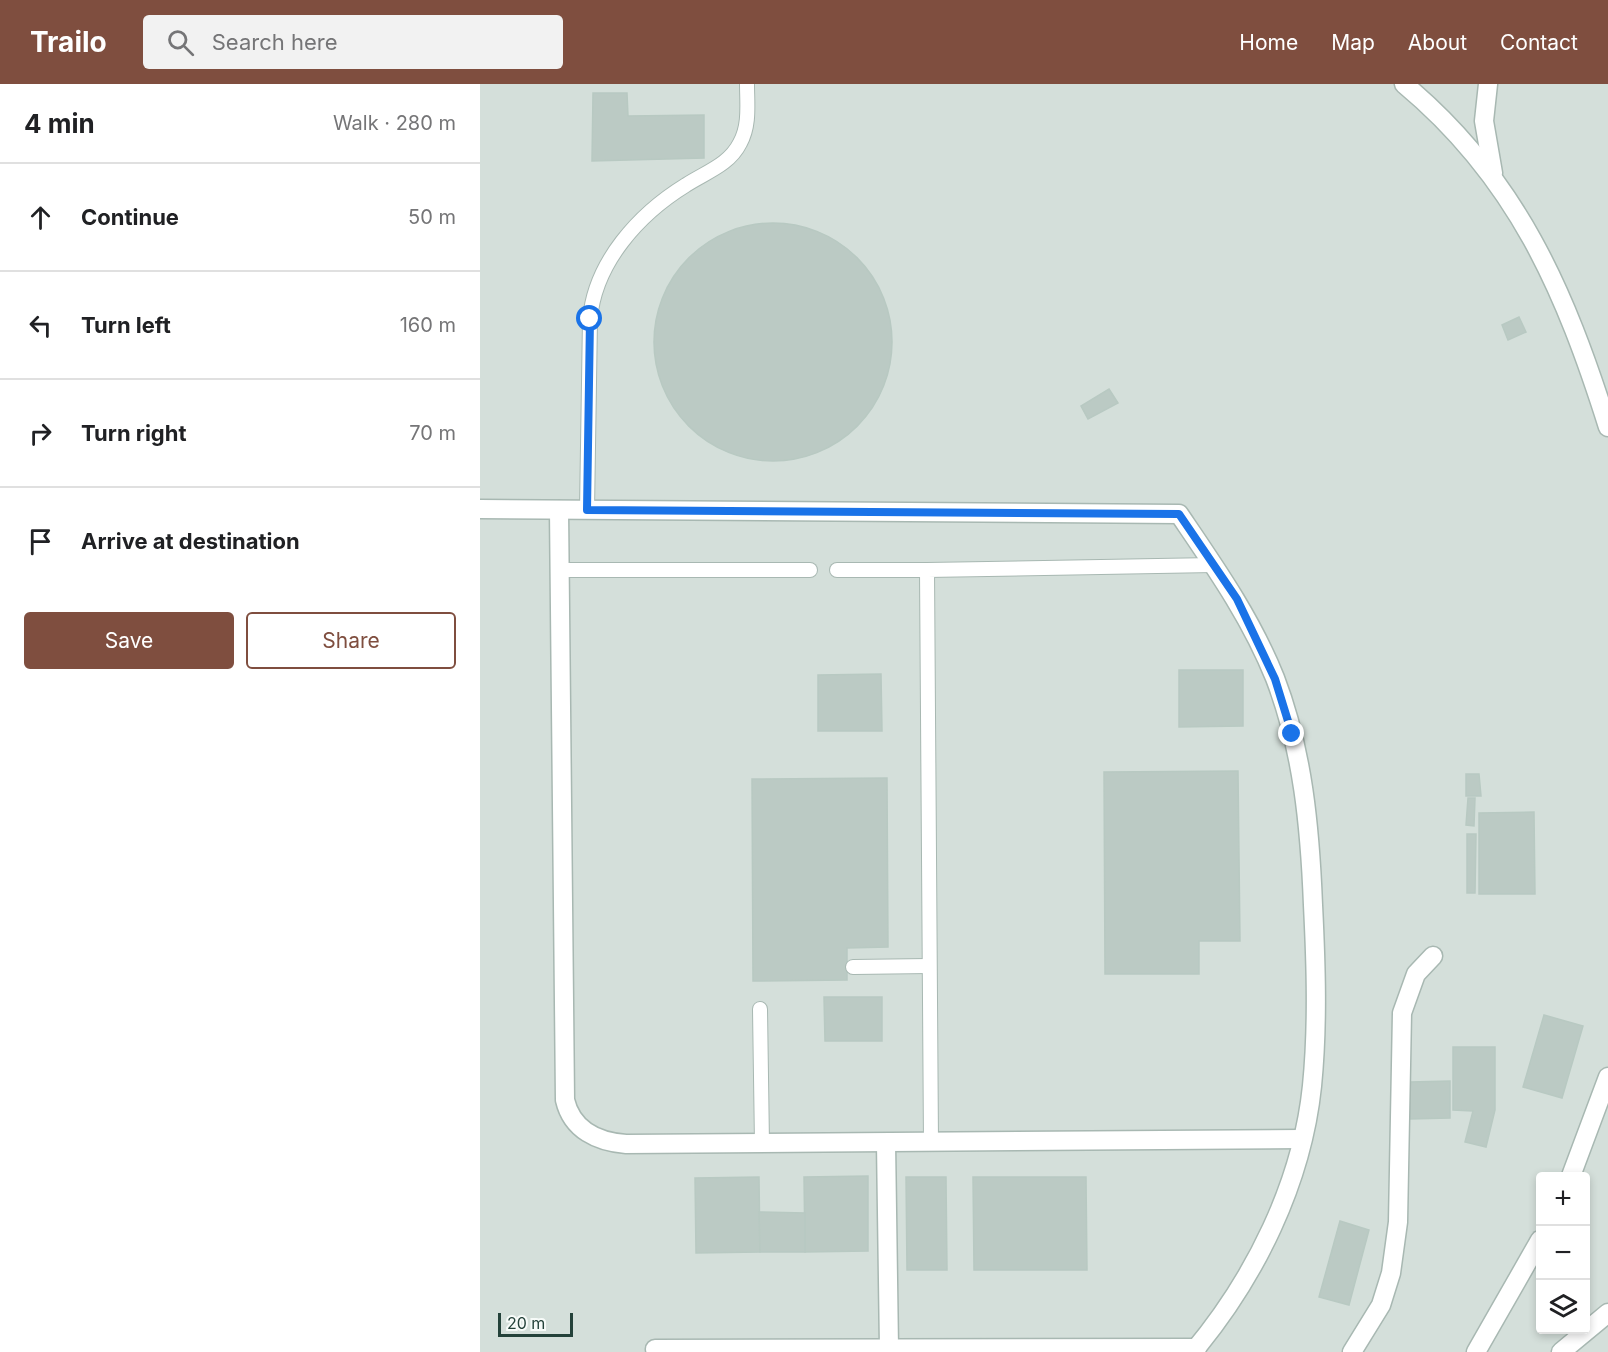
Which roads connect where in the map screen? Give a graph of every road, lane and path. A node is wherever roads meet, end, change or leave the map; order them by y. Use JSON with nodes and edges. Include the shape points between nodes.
{"nodes":[{"id":1,"x":747,"y":84,"type":"edge"},
{"id":2,"x":1404,"y":84,"type":"edge"},
{"id":3,"x":1488,"y":84,"type":"edge"},
{"id":4,"x":1494,"y":178,"type":"junction"},
{"id":5,"x":1608,"y":427,"type":"edge"},
{"id":6,"x":480,"y":509,"type":"edge"},
{"id":7,"x":559,"y":510,"type":"junction"},
{"id":8,"x":587,"y":510,"type":"junction"},
{"id":9,"x":1214,"y":565,"type":"junction"},
{"id":10,"x":560,"y":570,"type":"junction"},
{"id":11,"x":810,"y":570,"type":"dead end"},
{"id":12,"x":837,"y":570,"type":"dead end"},
{"id":13,"x":927,"y":570,"type":"junction"},
{"id":14,"x":1433,"y":956,"type":"dead end"},
{"id":15,"x":929,"y":966,"type":"junction"},
{"id":16,"x":853,"y":967,"type":"dead end"},
{"id":17,"x":760,"y":1009,"type":"dead end"},
{"id":18,"x":1608,"y":1077,"type":"edge"},
{"id":19,"x":1302,"y":1139,"type":"junction"},
{"id":20,"x":886,"y":1143,"type":"junction"},
{"id":21,"x":931,"y":1143,"type":"junction"},
{"id":22,"x":762,"y":1144,"type":"junction"},
{"id":23,"x":1572,"y":1172,"type":"edge"},
{"id":24,"x":1536,"y":1247,"type":"edge"},
{"id":25,"x":1608,"y":1313,"type":"edge"},
{"id":26,"x":655,"y":1348,"type":"dead end"},
{"id":27,"x":889,"y":1348,"type":"junction"},
{"id":28,"x":1195,"y":1350,"type":"edge"},
{"id":29,"x":1352,"y":1352,"type":"edge"},
{"id":30,"x":1476,"y":1352,"type":"edge"},
{"id":31,"x":1561,"y":1352,"type":"edge"}],
"edges":[{"from":1,"to":8,"type":"lane","via":[[746,130],[735,152],[677,191],[638,225],[614,252],[595,291],[590,319]]},
{"from":2,"to":4,"type":"street","via":[[1451,126]]},
{"from":3,"to":4,"type":"street","via":[[1484,121]]},
{"from":4,"to":5,"type":"street","via":[[1546,263]]},
{"from":6,"to":7,"type":"street"},
{"from":7,"to":8,"type":"street"},
{"from":7,"to":10,"type":"street"},
{"from":8,"to":9,"type":"street","via":[[1179,514]]},
{"from":9,"to":13,"type":"lane"},
{"from":9,"to":19,"type":"street","via":[[1237,599],[1275,679],[1292,734],[1307,806],[1316,998],[1312,1087]]},
{"from":10,"to":11,"type":"lane"},
{"from":10,"to":22,"type":"street","via":[[568,1110],[583,1130],[615,1143]]},
{"from":12,"to":13,"type":"lane"},
{"from":13,"to":15,"type":"lane"},
{"from":14,"to":29,"type":"street","via":[[1416,974],[1402,1014],[1398,1222],[1391,1273],[1381,1305]]},
{"from":15,"to":16,"type":"lane"},
{"from":15,"to":21,"type":"lane"},
{"from":17,"to":22,"type":"lane"},
{"from":18,"to":23,"type":"street"},
{"from":19,"to":21,"type":"street"},
{"from":19,"to":28,"type":"street","via":[[1287,1192],[1267,1236],[1236,1291]]},
{"from":20,"to":21,"type":"street"},
{"from":20,"to":22,"type":"street"},
{"from":20,"to":27,"type":"street"},
{"from":24,"to":30,"type":"street"},
{"from":25,"to":31,"type":"street"},
{"from":26,"to":27,"type":"street"},
{"from":27,"to":28,"type":"street"}]}
